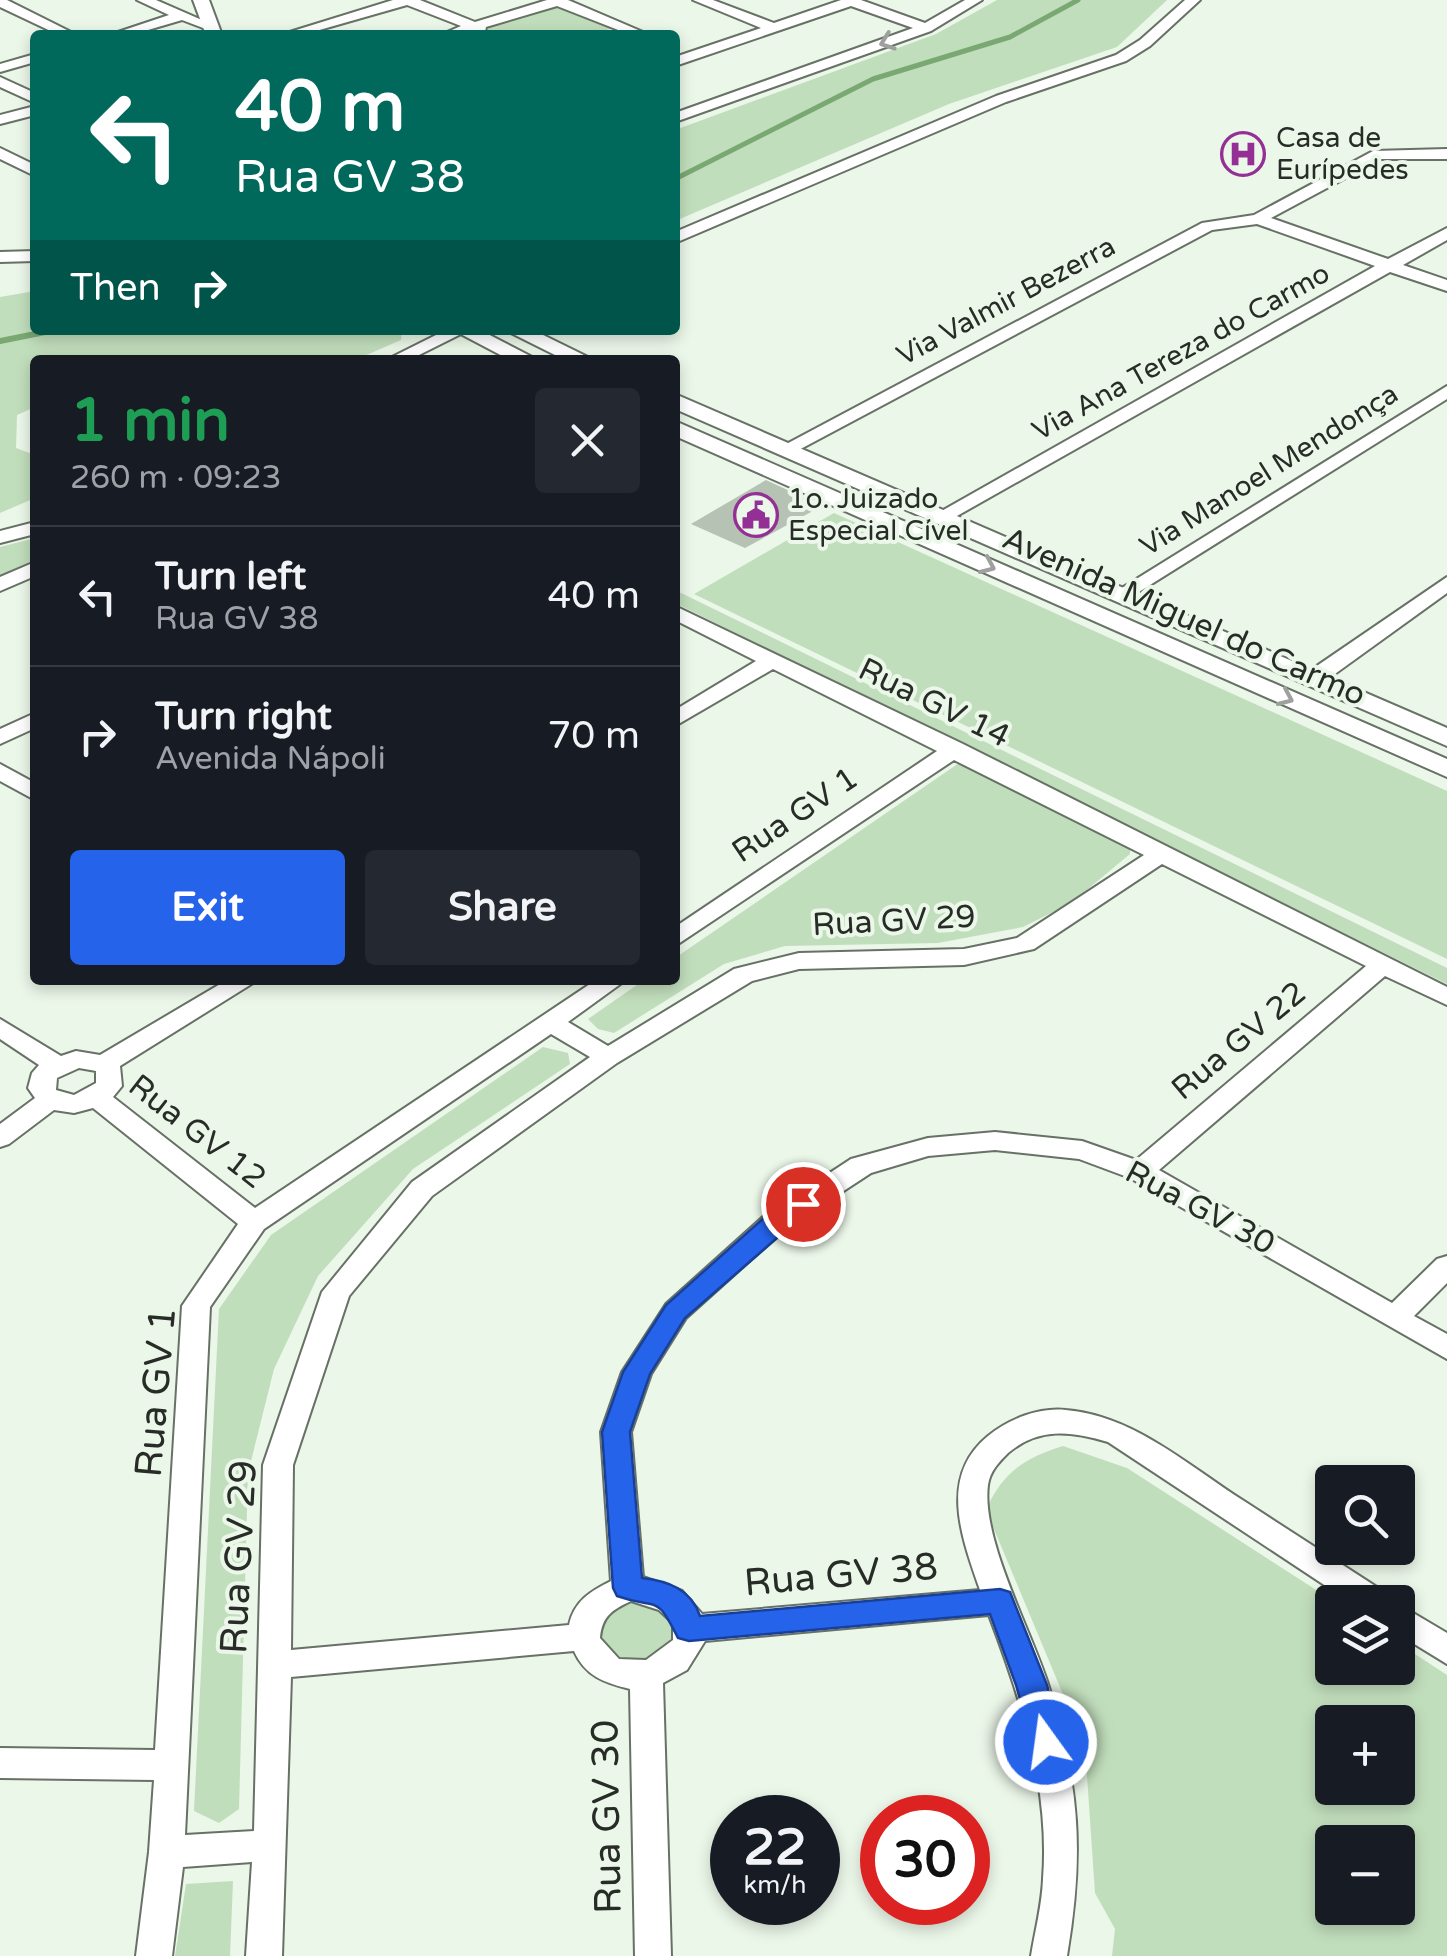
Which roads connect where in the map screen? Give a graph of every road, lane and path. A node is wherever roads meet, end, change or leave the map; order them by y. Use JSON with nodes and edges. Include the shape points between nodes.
{"nodes":[{"id":1,"x":144,"y":0,"type":"edge"},
{"id":2,"x":202,"y":0,"type":"edge"},
{"id":3,"x":408,"y":0,"type":"edge"},
{"id":4,"x":559,"y":0,"type":"edge"},
{"id":5,"x":700,"y":0,"type":"edge"},
{"id":6,"x":851,"y":0,"type":"edge"},
{"id":7,"x":975,"y":0,"type":"edge"},
{"id":8,"x":1193,"y":0,"type":"edge"},
{"id":9,"x":0,"y":2,"type":"edge"},
{"id":10,"x":181,"y":16,"type":"junction"},
{"id":11,"x":474,"y":27,"type":"junction"},
{"id":12,"x":623,"y":27,"type":"junction"},
{"id":13,"x":775,"y":28,"type":"junction"},
{"id":14,"x":926,"y":28,"type":"junction"},
{"id":15,"x":59,"y":30,"type":"edge"},
{"id":16,"x":133,"y":30,"type":"edge"},
{"id":17,"x":210,"y":30,"type":"edge"},
{"id":18,"x":212,"y":30,"type":"edge"},
{"id":19,"x":304,"y":30,"type":"edge"},
{"id":20,"x":464,"y":30,"type":"edge"},
{"id":21,"x":482,"y":30,"type":"edge"},
{"id":22,"x":614,"y":30,"type":"edge"},
{"id":23,"x":630,"y":30,"type":"edge"},
{"id":24,"x":680,"y":50,"type":"edge"},
{"id":25,"x":694,"y":56,"type":"junction"},
{"id":26,"x":30,"y":59,"type":"edge"},
{"id":27,"x":680,"y":60,"type":"edge"},
{"id":28,"x":0,"y":68,"type":"edge"},
{"id":29,"x":0,"y":81,"type":"edge"},
{"id":30,"x":30,"y":96,"type":"edge"},
{"id":31,"x":30,"y":111,"type":"edge"},
{"id":32,"x":680,"y":113,"type":"edge"},
{"id":33,"x":0,"y":120,"type":"edge"},
{"id":34,"x":0,"y":153,"type":"edge"},
{"id":35,"x":1447,"y":154,"type":"edge"},
{"id":36,"x":30,"y":167,"type":"edge"},
{"id":37,"x":1258,"y":219,"type":"junction"},
{"id":38,"x":1447,"y":233,"type":"edge"},
{"id":39,"x":680,"y":236,"type":"edge"},
{"id":40,"x":5,"y":254,"type":"edge"},
{"id":41,"x":30,"y":256,"type":"edge"},
{"id":42,"x":1390,"y":267,"type":"junction"},
{"id":43,"x":1447,"y":286,"type":"edge"},
{"id":44,"x":459,"y":335,"type":"edge"},
{"id":45,"x":462,"y":335,"type":"edge"},
{"id":46,"x":477,"y":335,"type":"edge"},
{"id":47,"x":525,"y":335,"type":"edge"},
{"id":48,"x":408,"y":355,"type":"edge"},
{"id":49,"x":429,"y":355,"type":"edge"},
{"id":50,"x":517,"y":355,"type":"edge"},
{"id":51,"x":571,"y":355,"type":"edge"},
{"id":52,"x":1447,"y":390,"type":"edge"},
{"id":53,"x":680,"y":403,"type":"edge"},
{"id":54,"x":680,"y":428,"type":"edge"},
{"id":55,"x":680,"y":429,"type":"edge"},
{"id":56,"x":786,"y":450,"type":"junction"},
{"id":57,"x":942,"y":517,"type":"junction"},
{"id":58,"x":30,"y":521,"type":"edge"},
{"id":59,"x":30,"y":529,"type":"edge"},
{"id":60,"x":0,"y":530,"type":"edge"},
{"id":61,"x":0,"y":537,"type":"edge"},
{"id":62,"x":30,"y":570,"type":"edge"},
{"id":63,"x":1447,"y":583,"type":"edge"},
{"id":64,"x":0,"y":584,"type":"edge"},
{"id":65,"x":1119,"y":596,"type":"junction"},
{"id":66,"x":680,"y":614,"type":"edge"},
{"id":67,"x":773,"y":660,"type":"junction"},
{"id":68,"x":1313,"y":678,"type":"junction"},
{"id":69,"x":680,"y":716,"type":"edge"},
{"id":70,"x":30,"y":722,"type":"edge"},
{"id":71,"x":0,"y":737,"type":"edge"},
{"id":72,"x":1447,"y":738,"type":"edge"},
{"id":73,"x":954,"y":749,"type":"junction"},
{"id":74,"x":1447,"y":769,"type":"edge"},
{"id":75,"x":0,"y":771,"type":"edge"},
{"id":76,"x":30,"y":790,"type":"edge"},
{"id":77,"x":1164,"y":852,"type":"junction"},
{"id":78,"x":680,"y":935,"type":"edge"},
{"id":79,"x":1383,"y":965,"type":"junction"},
{"id":80,"x":236,"y":985,"type":"edge"},
{"id":81,"x":606,"y":985,"type":"edge"},
{"id":82,"x":1447,"y":996,"type":"edge"},
{"id":83,"x":550,"y":1022,"type":"junction"},
{"id":84,"x":0,"y":1027,"type":"edge"},
{"id":85,"x":608,"y":1057,"type":"junction"},
{"id":86,"x":104,"y":1064,"type":"junction"},
{"id":87,"x":57,"y":1065,"type":"junction"},
{"id":88,"x":96,"y":1098,"type":"junction"},
{"id":89,"x":50,"y":1100,"type":"junction"},
{"id":90,"x":0,"y":1138,"type":"edge"},
{"id":91,"x":1140,"y":1171,"type":"junction"},
{"id":92,"x":254,"y":1222,"type":"junction"},
{"id":93,"x":1447,"y":1266,"type":"edge"},
{"id":94,"x":1395,"y":1317,"type":"junction"},
{"id":95,"x":1447,"y":1348,"type":"edge"},
{"id":96,"x":1349,"y":1585,"type":"edge"},
{"id":97,"x":628,"y":1588,"type":"junction"},
{"id":98,"x":1000,"y":1601,"type":"junction"},
{"id":99,"x":1415,"y":1628,"type":"edge"},
{"id":100,"x":689,"y":1629,"type":"junction"},
{"id":101,"x":583,"y":1637,"type":"junction"},
{"id":102,"x":1447,"y":1650,"type":"edge"},
{"id":103,"x":272,"y":1665,"type":"junction"},
{"id":104,"x":646,"y":1676,"type":"junction"},
{"id":105,"x":0,"y":1762,"type":"edge"},
{"id":106,"x":171,"y":1765,"type":"junction"},
{"id":107,"x":270,"y":1846,"type":"junction"},
{"id":108,"x":167,"y":1852,"type":"junction"},
{"id":109,"x":154,"y":1956,"type":"edge"},
{"id":110,"x":264,"y":1956,"type":"edge"},
{"id":111,"x":653,"y":1956,"type":"edge"},
{"id":112,"x":1049,"y":1956,"type":"edge"}],
"edges":[{"from":1,"to":10,"type":"street"},
{"from":2,"to":18,"type":"main road"},
{"from":3,"to":11,"type":"street"},
{"from":3,"to":19,"type":"street"},
{"from":4,"to":11,"type":"street"},
{"from":4,"to":12,"type":"street"},
{"from":5,"to":13,"type":"street"},
{"from":6,"to":13,"type":"street"},
{"from":6,"to":14,"type":"street"},
{"from":7,"to":14,"type":"street"},
{"from":8,"to":39,"type":"street","via":[[1121,58],[1001,99]]},
{"from":9,"to":15,"type":"street"},
{"from":10,"to":16,"type":"street"},
{"from":10,"to":17,"type":"street"},
{"from":11,"to":20,"type":"street"},
{"from":11,"to":21,"type":"street"},
{"from":12,"to":22,"type":"street"},
{"from":12,"to":23,"type":"street"},
{"from":13,"to":25,"type":"street"},
{"from":14,"to":32,"type":"street","one_way":true},
{"from":24,"to":25,"type":"street"},
{"from":25,"to":27,"type":"street"},
{"from":26,"to":28,"type":"street"},
{"from":29,"to":30,"type":"street"},
{"from":31,"to":33,"type":"street"},
{"from":34,"to":36,"type":"street"},
{"from":35,"to":37,"type":"street","via":[[1378,154]]},
{"from":37,"to":42,"type":"street"},
{"from":37,"to":56,"type":"street","name":"Via Valmir Bezerra","via":[[1208,226]]},
{"from":38,"to":42,"type":"street","name":"Via Ana Tereza do Carmo"},
{"from":40,"to":41,"type":"street"},
{"from":42,"to":43,"type":"street"},
{"from":42,"to":57,"type":"street","name":"Via Ana Tereza do Carmo"},
{"from":44,"to":48,"type":"street"},
{"from":45,"to":49,"type":"street"},
{"from":46,"to":50,"type":"main road"},
{"from":47,"to":51,"type":"main road"},
{"from":52,"to":65,"type":"street","name":"Via Manoel Mendonça"},
{"from":53,"to":56,"type":"main road","name":"Avenida Miguel do Carmo"},
{"from":54,"to":56,"type":"main road","via":[[749,449]]},
{"from":55,"to":74,"type":"main road","name":"Avenida Miguel do Carmo","one_way":true},
{"from":56,"to":57,"type":"main road","name":"Avenida Miguel do Carmo"},
{"from":57,"to":65,"type":"main road","name":"Avenida Miguel do Carmo"},
{"from":58,"to":60,"type":"street"},
{"from":59,"to":61,"type":"street"},
{"from":62,"to":64,"type":"street"},
{"from":63,"to":68,"type":"street"},
{"from":65,"to":68,"type":"main road","name":"Avenida Miguel do Carmo"},
{"from":66,"to":67,"type":"street","name":"Rua GV 14"},
{"from":67,"to":69,"type":"street"},
{"from":67,"to":73,"type":"street","name":"Rua GV 14"},
{"from":68,"to":72,"type":"main road","name":"Avenida Miguel do Carmo"},
{"from":70,"to":71,"type":"street"},
{"from":73,"to":77,"type":"street","name":"Rua GV 14"},
{"from":73,"to":78,"type":"street","name":"Rua GV 1"},
{"from":75,"to":76,"type":"street"},
{"from":77,"to":79,"type":"street"},
{"from":77,"to":85,"type":"street","name":"Rua GV 29","via":[[1025,944],[964,957],[799,961],[743,975]]},
{"from":79,"to":82,"type":"street"},
{"from":79,"to":91,"type":"street","name":"Rua GV 22"},
{"from":80,"to":86,"type":"street"},
{"from":81,"to":83,"type":"street","name":"Rua GV 1"},
{"from":83,"to":85,"type":"street"},
{"from":83,"to":92,"type":"street","name":"Rua GV 1"},
{"from":84,"to":87,"type":"street"},
{"from":85,"to":103,"type":"street","name":"Rua GV 29","via":[[422,1190],[336,1292],[278,1464]]},
{"from":86,"to":87,"type":"street","via":[[76,1059]]},
{"from":86,"to":88,"type":"street","via":[[109,1086]]},
{"from":87,"to":89,"type":"street","via":[[42,1080]]},
{"from":88,"to":89,"type":"street"},
{"from":88,"to":92,"type":"street","name":"Rua GV 12"},
{"from":89,"to":90,"type":"street"},
{"from":91,"to":94,"type":"street","name":"Rua GV 30"},
{"from":91,"to":97,"type":"street","name":"Rua GV 30","via":[[1082,1150],[995,1141],[928,1148],[860,1166],[774,1223],[676,1312],[637,1372],[616,1432]]},
{"from":92,"to":106,"type":"street","name":"Rua GV 1","via":[[196,1306]]},
{"from":93,"to":94,"type":"street"},
{"from":94,"to":95,"type":"street","name":"Rua GV 30"},
{"from":96,"to":98,"type":"street","via":[[1118,1434],[1049,1421],[1008,1438],[982,1459],[972,1485]]},
{"from":97,"to":100,"type":"street","via":[[672,1598]]},
{"from":97,"to":101,"type":"street","via":[[592,1606]]},
{"from":98,"to":100,"type":"street","name":"Rua GV 38"},
{"from":98,"to":112,"type":"street","via":[[1032,1685],[1053,1771],[1062,1879]]},
{"from":99,"to":102,"type":"street"},
{"from":100,"to":104,"type":"street","via":[[683,1652]]},
{"from":101,"to":103,"type":"street"},
{"from":101,"to":104,"type":"street","via":[[603,1666]]},
{"from":103,"to":107,"type":"street","name":"Rua GV 29"},
{"from":104,"to":111,"type":"street","name":"Rua GV 30"},
{"from":105,"to":106,"type":"street"},
{"from":106,"to":108,"type":"street","name":"Rua GV 1"},
{"from":107,"to":108,"type":"street"},
{"from":107,"to":110,"type":"street","name":"Rua GV 29"},
{"from":108,"to":109,"type":"street","name":"Rua GV 1"}]}
